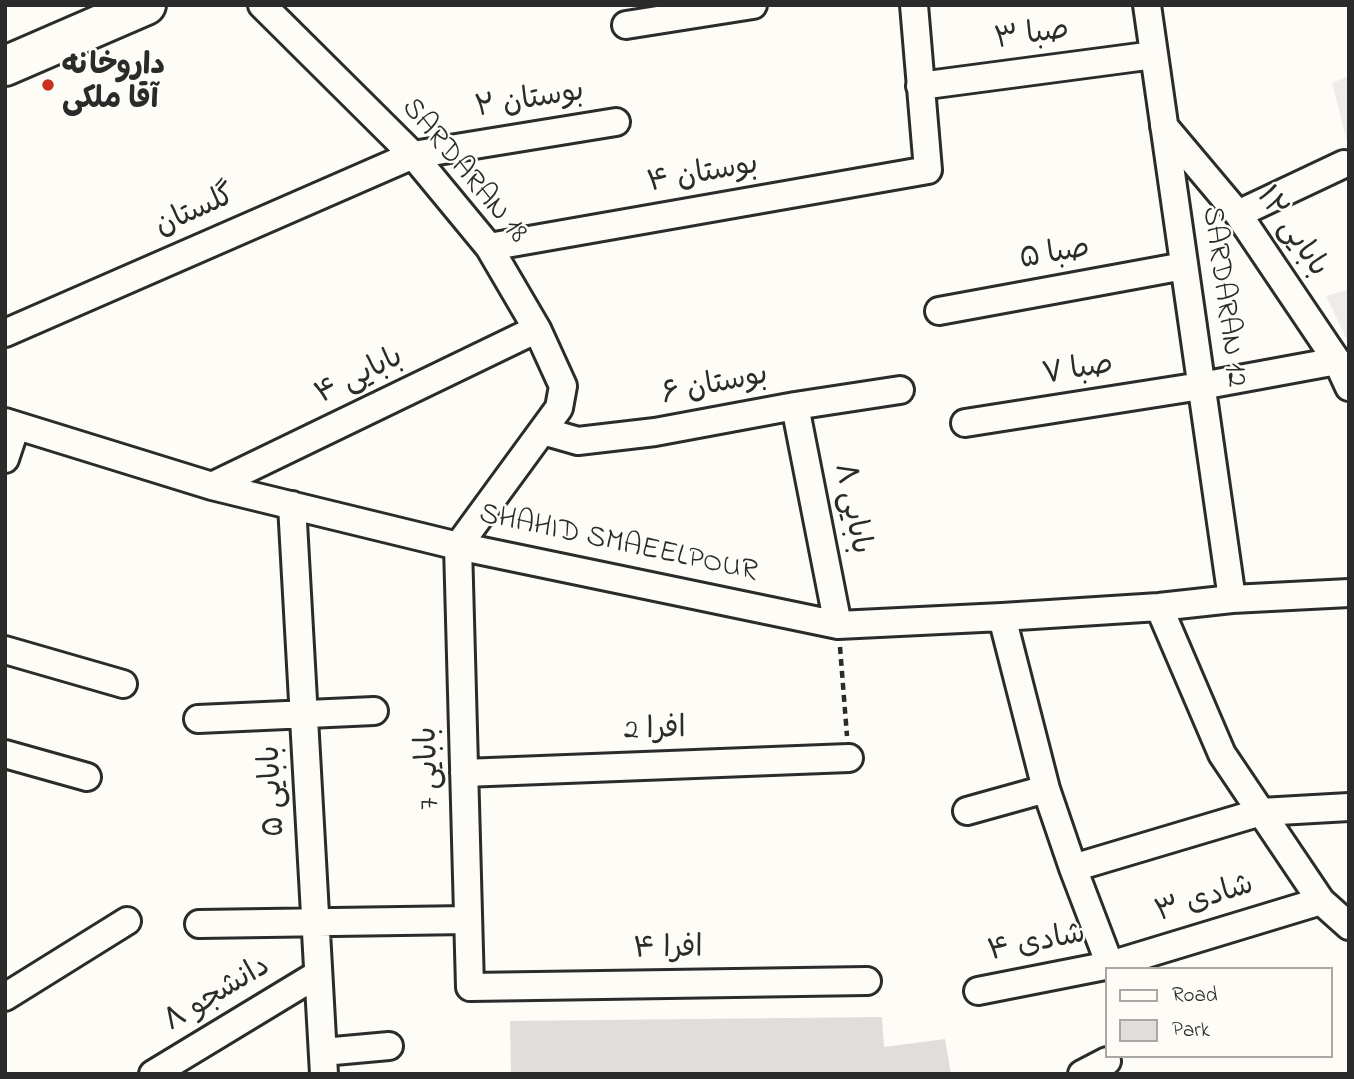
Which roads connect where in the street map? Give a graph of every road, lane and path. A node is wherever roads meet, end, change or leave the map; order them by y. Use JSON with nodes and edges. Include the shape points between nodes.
{"nodes":[{"id":1,"x":146,"y":5,"type":"edge"},
{"id":2,"x":262,"y":5,"type":"edge"},
{"id":3,"x":752,"y":5,"type":"edge"},
{"id":4,"x":914,"y":5,"type":"edge"},
{"id":5,"x":1147,"y":5,"type":"edge"},
{"id":6,"x":626,"y":25,"type":"dead end"},
{"id":7,"x":1154,"y":55,"type":"junction"},
{"id":8,"x":5,"y":66,"type":"edge"},
{"id":9,"x":920,"y":86,"type":"junction"},
{"id":10,"x":616,"y":122,"type":"dead end"},
{"id":11,"x":1164,"y":126,"type":"junction"},
{"id":12,"x":413,"y":155,"type":"junction"},
{"id":13,"x":1344,"y":164,"type":"dead end"},
{"id":14,"x":1238,"y":214,"type":"junction"},
{"id":15,"x":489,"y":247,"type":"junction"},
{"id":16,"x":1184,"y":266,"type":"junction"},
{"id":17,"x":939,"y":311,"type":"dead end"},
{"id":18,"x":537,"y":330,"type":"junction"},
{"id":19,"x":5,"y":332,"type":"edge"},
{"id":20,"x":1337,"y":360,"type":"junction"},
{"id":21,"x":1201,"y":386,"type":"junction"},
{"id":22,"x":1349,"y":387,"type":"edge"},
{"id":23,"x":900,"y":390,"type":"dead end"},
{"id":24,"x":796,"y":406,"type":"junction"},
{"id":25,"x":965,"y":423,"type":"dead end"},
{"id":26,"x":11,"y":424,"type":"edge"},
{"id":27,"x":543,"y":431,"type":"junction"},
{"id":28,"x":5,"y":459,"type":"edge"},
{"id":29,"x":212,"y":486,"type":"junction"},
{"id":30,"x":292,"y":505,"type":"junction"},
{"id":31,"x":458,"y":546,"type":"junction"},
{"id":32,"x":1349,"y":593,"type":"edge"},
{"id":33,"x":1232,"y":599,"type":"junction"},
{"id":34,"x":1159,"y":607,"type":"junction"},
{"id":35,"x":1002,"y":617,"type":"junction"},
{"id":36,"x":838,"y":625,"type":"junction"},
{"id":37,"x":5,"y":650,"type":"edge"},
{"id":38,"x":123,"y":684,"type":"dead end"},
{"id":39,"x":374,"y":711,"type":"dead end"},
{"id":40,"x":304,"y":714,"type":"junction"},
{"id":41,"x":198,"y":719,"type":"dead end"},
{"id":42,"x":5,"y":754,"type":"edge"},
{"id":43,"x":849,"y":758,"type":"joint"},
{"id":44,"x":464,"y":773,"type":"junction"},
{"id":45,"x":87,"y":777,"type":"dead end"},
{"id":46,"x":1046,"y":789,"type":"junction"},
{"id":47,"x":1349,"y":807,"type":"edge"},
{"id":48,"x":967,"y":811,"type":"dead end"},
{"id":49,"x":1261,"y":812,"type":"junction"},
{"id":50,"x":1073,"y":868,"type":"junction"},
{"id":51,"x":1321,"y":901,"type":"junction"},
{"id":52,"x":468,"y":920,"type":"junction"},
{"id":53,"x":127,"y":921,"type":"dead end"},
{"id":54,"x":316,"y":922,"type":"junction"},
{"id":55,"x":199,"y":924,"type":"dead end"},
{"id":56,"x":1349,"y":926,"type":"edge"},
{"id":57,"x":1110,"y":965,"type":"junction"},
{"id":58,"x":318,"y":974,"type":"junction"},
{"id":59,"x":867,"y":981,"type":"dead end"},
{"id":60,"x":470,"y":987,"type":"joint"},
{"id":61,"x":978,"y":991,"type":"dead end"},
{"id":62,"x":5,"y":997,"type":"edge"},
{"id":63,"x":389,"y":1046,"type":"dead end"},
{"id":64,"x":1107,"y":1061,"type":"dead end"},
{"id":65,"x":323,"y":1063,"type":"edge"},
{"id":66,"x":153,"y":1074,"type":"edge"},
{"id":67,"x":1082,"y":1074,"type":"edge"}],
"edges":[{"from":1,"to":8,"type":"highway"},
{"from":2,"to":12,"type":"street","name":"SARDARAN 18"},
{"from":3,"to":6,"type":"street"},
{"from":4,"to":9,"type":"street"},
{"from":5,"to":7,"type":"street","name":"SARDARAN 12"},
{"from":7,"to":9,"type":"street","name":"صبا ۳"},
{"from":7,"to":11,"type":"street","name":"SARDARAN 12"},
{"from":9,"to":15,"type":"street","name":"بوستان ۴","via":[[928,170]]},
{"from":10,"to":12,"type":"street","name":"بوستان ۲"},
{"from":11,"to":14,"type":"street","name":"بابایی ۱۲"},
{"from":11,"to":16,"type":"street","name":"SARDARAN 12"},
{"from":12,"to":15,"type":"street","name":"SARDARAN 18"},
{"from":12,"to":19,"type":"street","name":"گلستان"},
{"from":13,"to":14,"type":"street"},
{"from":14,"to":20,"type":"street","name":"بابایی ۱۲"},
{"from":15,"to":18,"type":"street","name":"SARDARAN 18"},
{"from":16,"to":17,"type":"street","name":"صبا ۵"},
{"from":16,"to":21,"type":"street","name":"SARDARAN 12"},
{"from":18,"to":27,"type":"street","name":"SARDARAN 18","via":[[563,386],[559,408]]},
{"from":18,"to":29,"type":"street","name":"بابایی ۴"},
{"from":20,"to":21,"type":"street","name":"صبا ۷"},
{"from":20,"to":22,"type":"street","name":"بابایی ۱۲"},
{"from":21,"to":25,"type":"street","name":"صبا ۷"},
{"from":21,"to":33,"type":"street","name":"SARDARAN 12"},
{"from":23,"to":24,"type":"street","name":"بوستان ۶"},
{"from":24,"to":27,"type":"street","name":"بوستان ۶","via":[[578,441]]},
{"from":24,"to":36,"type":"street","name":"بابایی ۸"},
{"from":26,"to":28,"type":"street"},
{"from":26,"to":29,"type":"street","name":"SHAHID SMAEELPOUR"},
{"from":27,"to":31,"type":"street","name":"SARDARAN 18"},
{"from":29,"to":30,"type":"street","name":"SHAHID SMAEELPOUR"},
{"from":30,"to":31,"type":"street","name":"SHAHID SMAEELPOUR"},
{"from":30,"to":40,"type":"street","name":"بابایی ۵"},
{"from":31,"to":36,"type":"street","name":"SHAHID SMAEELPOUR"},
{"from":31,"to":44,"type":"street","name":"بابایی 7"},
{"from":32,"to":33,"type":"street","name":"SHAHID SMAEELPOUR"},
{"from":33,"to":34,"type":"street","name":"SHAHID SMAEELPOUR"},
{"from":34,"to":35,"type":"street","name":"SHAHID SMAEELPOUR"},
{"from":34,"to":49,"type":"street","via":[[1222,754]]},
{"from":35,"to":36,"type":"street","name":"SHAHID SMAEELPOUR"},
{"from":35,"to":46,"type":"street"},
{"from":36,"to":43,"type":"path"},
{"from":37,"to":38,"type":"street"},
{"from":39,"to":40,"type":"street"},
{"from":40,"to":41,"type":"street"},
{"from":40,"to":54,"type":"street","name":"بابایی ۵"},
{"from":42,"to":45,"type":"street"},
{"from":43,"to":44,"type":"street","name":"افرا 2"},
{"from":44,"to":52,"type":"street","name":"بابایی 7"},
{"from":46,"to":48,"type":"street"},
{"from":46,"to":50,"type":"street"},
{"from":47,"to":49,"type":"street"},
{"from":49,"to":50,"type":"street"},
{"from":49,"to":51,"type":"street"},
{"from":50,"to":57,"type":"street"},
{"from":51,"to":56,"type":"street"},
{"from":51,"to":57,"type":"street","name":"شادی ۳"},
{"from":52,"to":54,"type":"street"},
{"from":52,"to":60,"type":"street","name":"بابایی 7"},
{"from":53,"to":62,"type":"street"},
{"from":54,"to":55,"type":"street"},
{"from":54,"to":58,"type":"street","name":"بابایی ۵"},
{"from":57,"to":61,"type":"street","name":"شادی ۴"},
{"from":58,"to":65,"type":"street","name":"بابایی ۵"},
{"from":58,"to":66,"type":"street","name":"دانشجو ۸"},
{"from":59,"to":60,"type":"street","name":"افرا ۴"},
{"from":63,"to":65,"type":"street"},
{"from":64,"to":67,"type":"street"}]}
